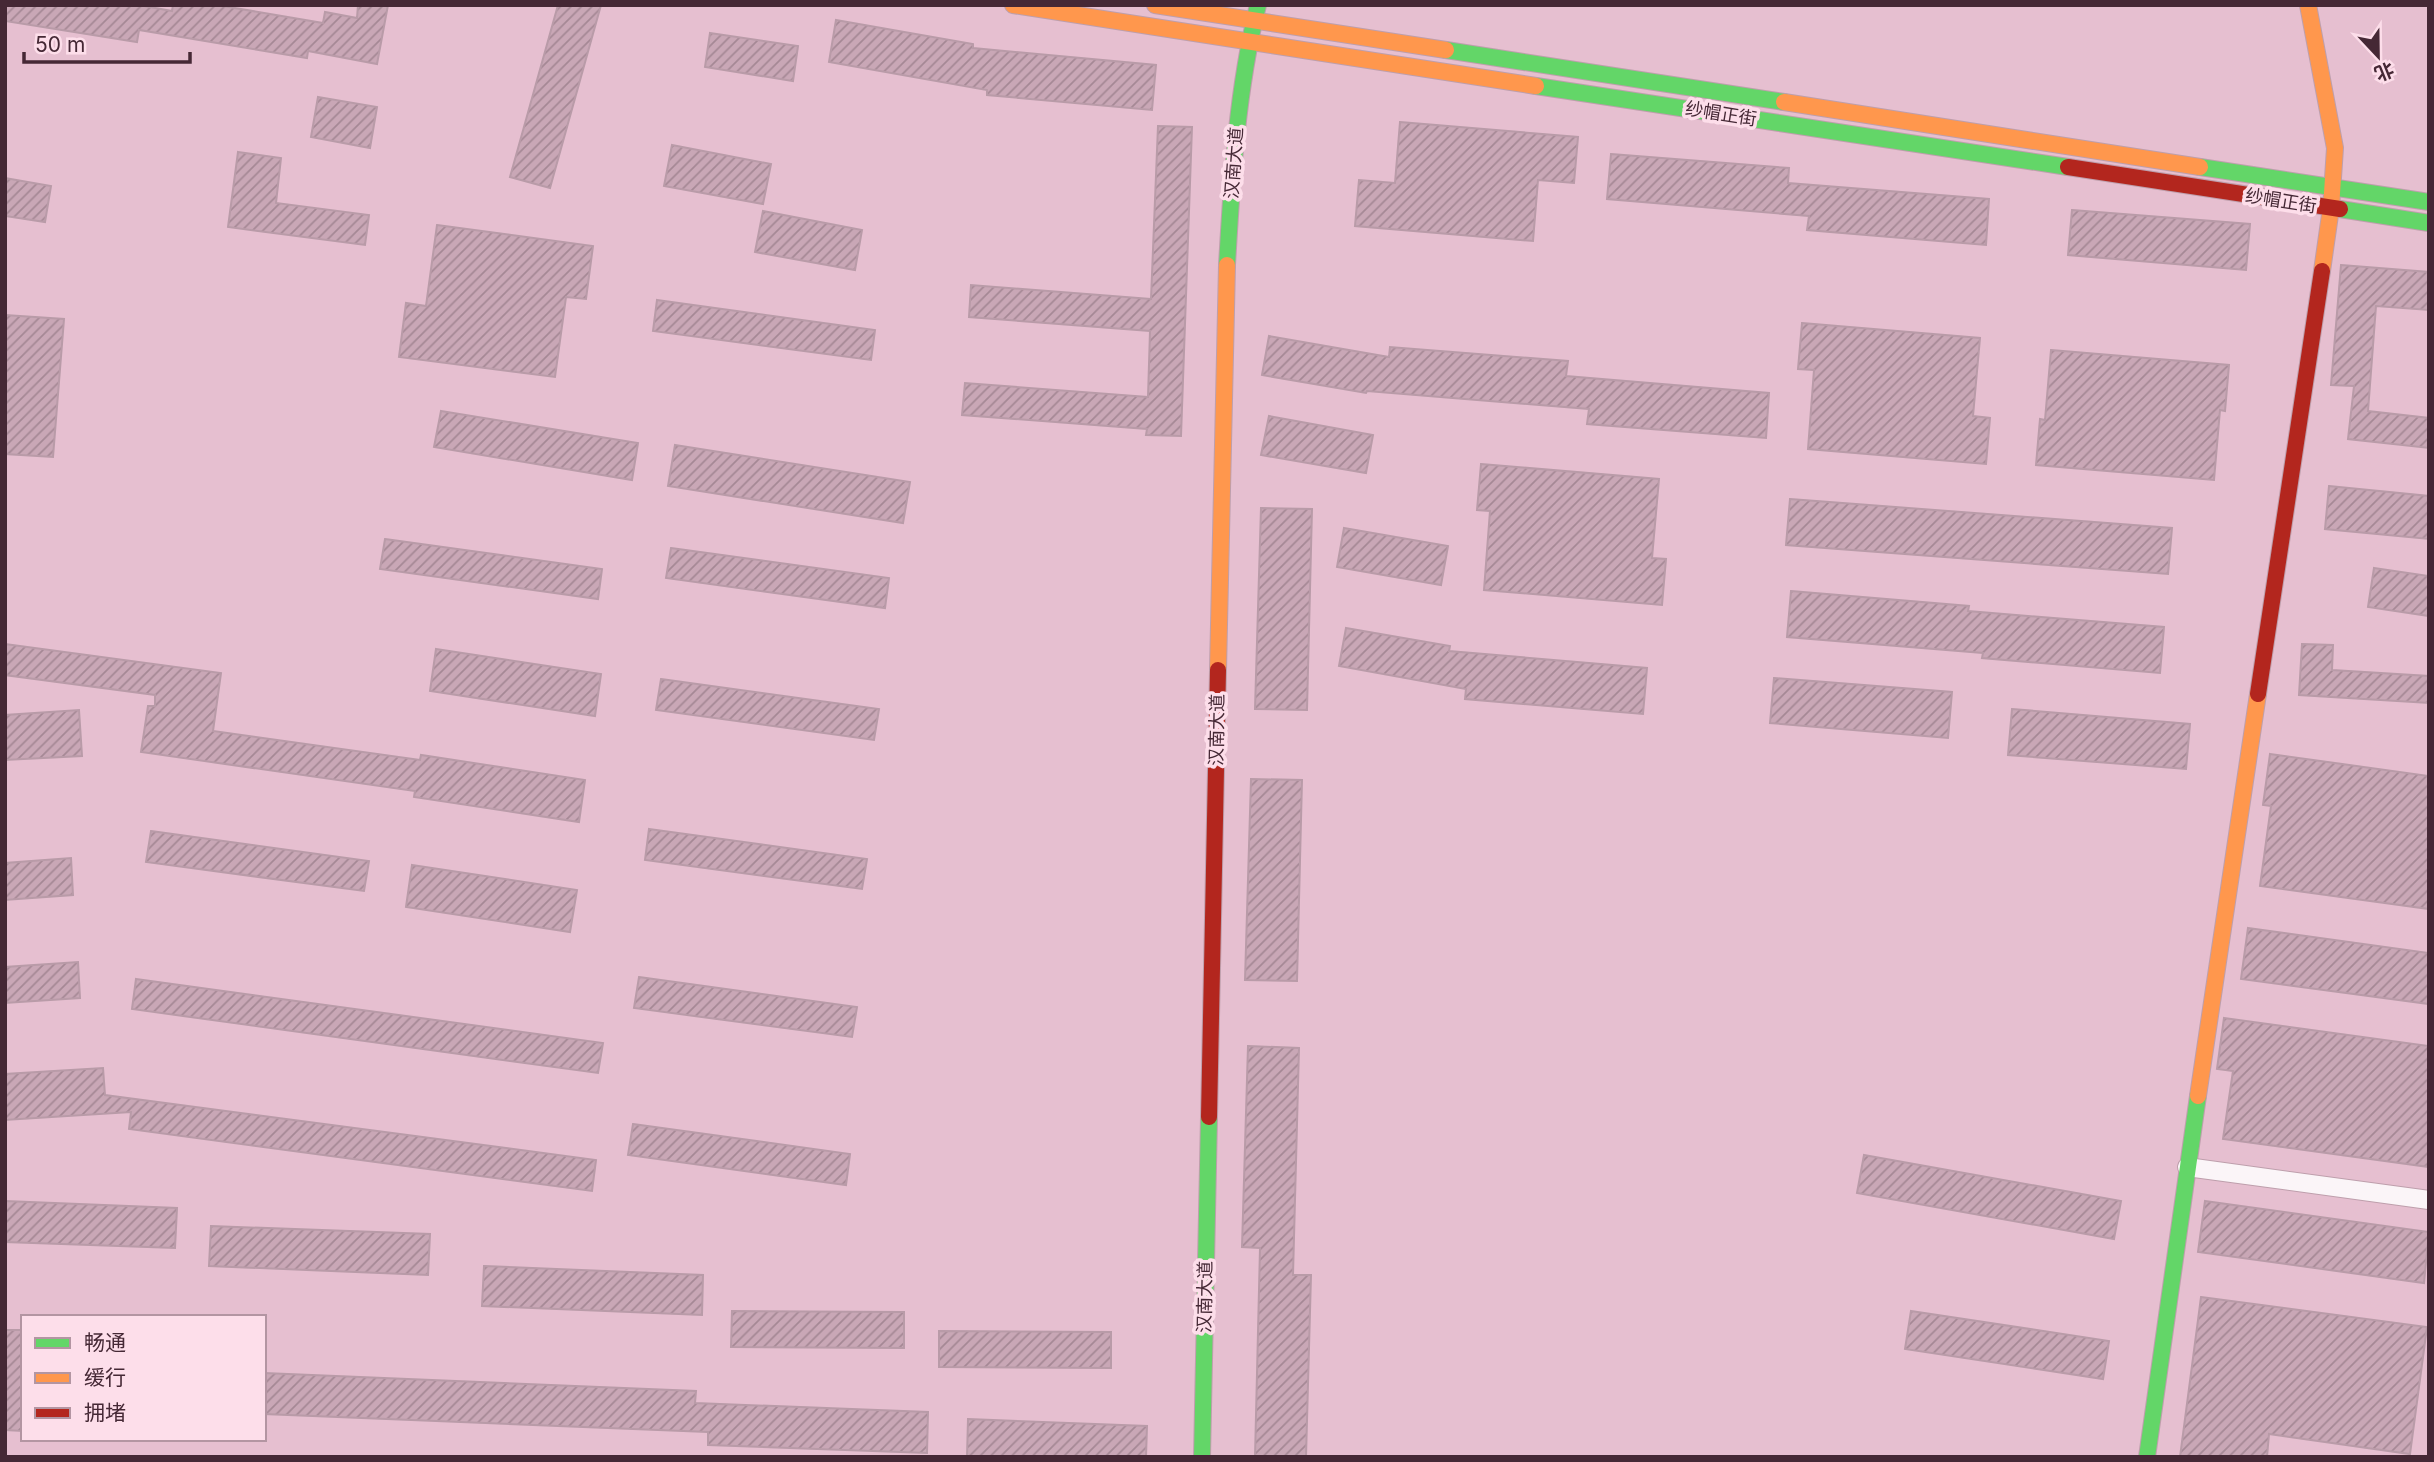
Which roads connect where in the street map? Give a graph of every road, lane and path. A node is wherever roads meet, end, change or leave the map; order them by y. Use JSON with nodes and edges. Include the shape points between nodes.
{"nodes":[{"id":1,"x":1013,"y":5,"type":"edge"},
{"id":2,"x":1155,"y":5,"type":"edge"},
{"id":3,"x":2308,"y":5,"type":"edge"},
{"id":4,"x":1256,"y":13,"type":"edge"},
{"id":5,"x":1248,"y":42,"type":"junction"},
{"id":6,"x":2332,"y":187,"type":"junction"},
{"id":7,"x":2429,"y":202,"type":"edge"},
{"id":8,"x":2331,"y":208,"type":"junction"},
{"id":9,"x":2429,"y":223,"type":"edge"},
{"id":10,"x":2187,"y":1167,"type":"junction"},
{"id":11,"x":2429,"y":1200,"type":"edge"},
{"id":12,"x":1202,"y":1457,"type":"edge"},
{"id":13,"x":2147,"y":1457,"type":"edge"}],
"edges":[{"from":1,"to":5,"type":"main road","name":"纱帽正街"},
{"from":2,"to":4,"type":"main road","name":"纱帽正街"},
{"from":3,"to":6,"type":"main road","via":[[2334,148]]},
{"from":4,"to":5,"type":"main road","name":"汉南大道"},
{"from":4,"to":6,"type":"main road","name":"纱帽正街"},
{"from":5,"to":8,"type":"main road","name":"纱帽正街"},
{"from":5,"to":12,"type":"main road","name":"汉南大道","via":[[1235,136],[1226,292]]},
{"from":6,"to":7,"type":"main road","name":"纱帽正街"},
{"from":6,"to":8,"type":"main road"},
{"from":8,"to":9,"type":"main road","name":"纱帽正街"},
{"from":8,"to":10,"type":"main road"},
{"from":10,"to":11,"type":"street"},
{"from":10,"to":13,"type":"main road"}]}
